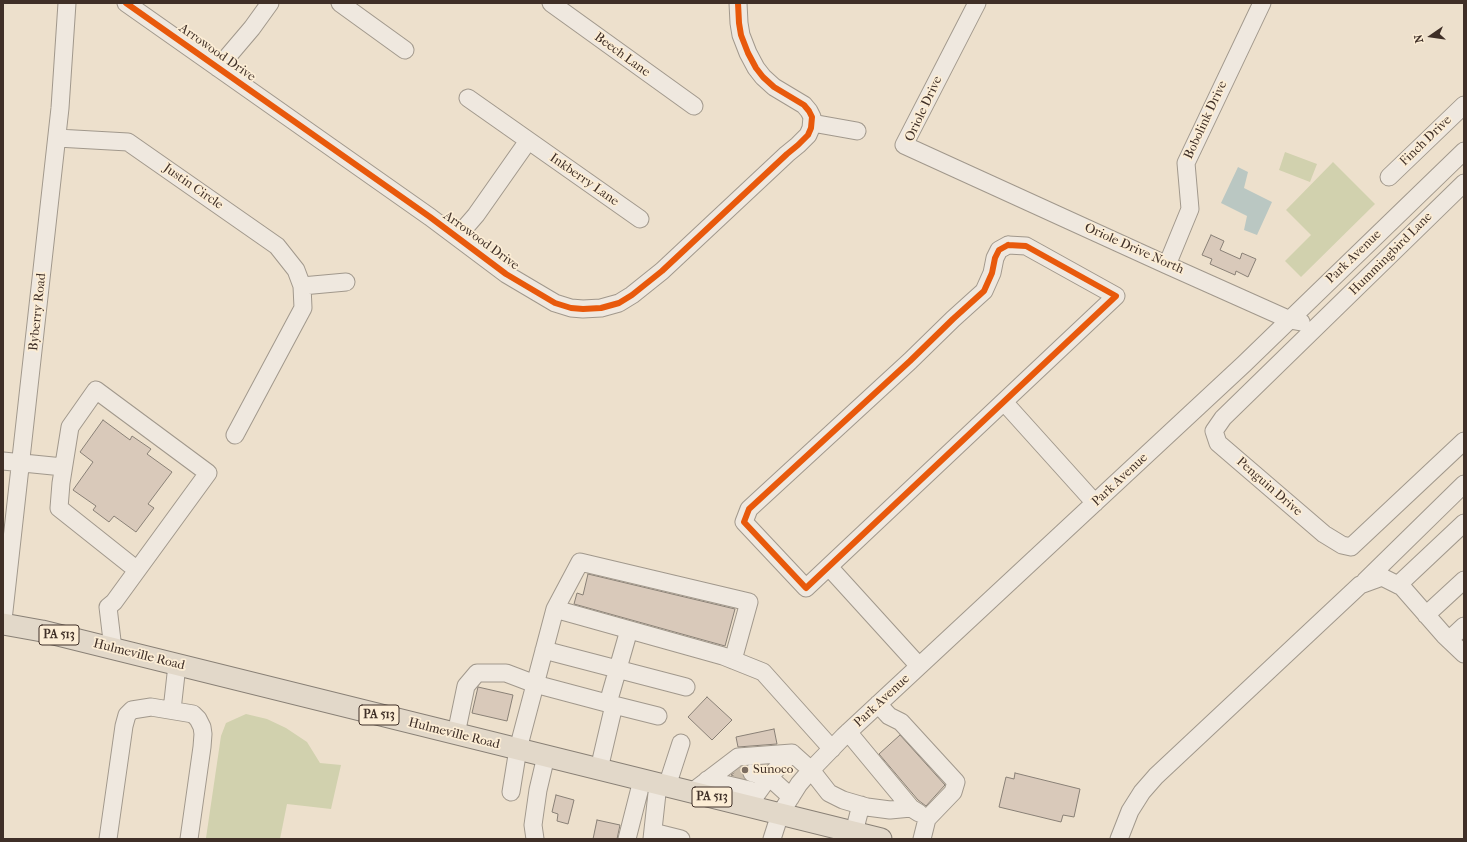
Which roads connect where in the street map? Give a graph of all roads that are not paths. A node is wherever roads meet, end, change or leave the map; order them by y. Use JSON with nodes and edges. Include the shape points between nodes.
{"nodes":[{"id":1,"x":67,"y":3,"type":"edge"},
{"id":2,"x":126,"y":3,"type":"edge"},
{"id":3,"x":270,"y":3,"type":"edge"},
{"id":4,"x":340,"y":3,"type":"edge"},
{"id":5,"x":551,"y":3,"type":"edge"},
{"id":6,"x":738,"y":3,"type":"edge"},
{"id":7,"x":977,"y":3,"type":"edge"},
{"id":8,"x":1262,"y":3,"type":"edge"},
{"id":9,"x":405,"y":50,"type":"dead end"},
{"id":10,"x":218,"y":68,"type":"junction"},
{"id":11,"x":468,"y":98,"type":"dead end"},
{"id":12,"x":1464,"y":105,"type":"edge"},
{"id":13,"x":694,"y":106,"type":"dead end"},
{"id":14,"x":812,"y":123,"type":"junction"},
{"id":15,"x":857,"y":132,"type":"dead end"},
{"id":16,"x":57,"y":138,"type":"junction"},
{"id":17,"x":528,"y":140,"type":"junction"},
{"id":18,"x":1464,"y":150,"type":"edge"},
{"id":19,"x":1389,"y":177,"type":"dead end"},
{"id":20,"x":977,"y":178,"type":"joint"},
{"id":21,"x":1464,"y":183,"type":"edge"},
{"id":22,"x":640,"y":219,"type":"dead end"},
{"id":23,"x":457,"y":237,"type":"junction"},
{"id":24,"x":1167,"y":265,"type":"junction"},
{"id":25,"x":346,"y":282,"type":"dead end"},
{"id":26,"x":302,"y":286,"type":"junction"},
{"id":27,"x":1290,"y":320,"type":"junction"},
{"id":28,"x":1318,"y":326,"type":"junction"},
{"id":29,"x":1004,"y":402,"type":"junction"},
{"id":30,"x":235,"y":435,"type":"dead end"},
{"id":31,"x":1464,"y":441,"type":"edge"},
{"id":32,"x":3,"y":461,"type":"edge"},
{"id":33,"x":20,"y":463,"type":"junction"},
{"id":34,"x":63,"y":467,"type":"junction"},
{"id":35,"x":1464,"y":484,"type":"edge"},
{"id":36,"x":1095,"y":503,"type":"junction"},
{"id":37,"x":1464,"y":523,"type":"edge"},
{"id":38,"x":829,"y":567,"type":"junction"},
{"id":39,"x":137,"y":570,"type":"junction"},
{"id":40,"x":1464,"y":580,"type":"edge"},
{"id":41,"x":1360,"y":585,"type":"junction"},
{"id":42,"x":1398,"y":585,"type":"junction"},
{"id":43,"x":555,"y":609,"type":"junction"},
{"id":44,"x":1426,"y":615,"type":"junction"},
{"id":45,"x":3,"y":620,"type":"edge"},
{"id":46,"x":3,"y":624,"type":"edge"},
{"id":47,"x":1464,"y":626,"type":"edge"},
{"id":48,"x":629,"y":630,"type":"junction"},
{"id":49,"x":1449,"y":640,"type":"junction"},
{"id":50,"x":114,"y":649,"type":"junction"},
{"id":51,"x":544,"y":650,"type":"junction"},
{"id":52,"x":1464,"y":654,"type":"edge"},
{"id":53,"x":733,"y":660,"type":"junction"},
{"id":54,"x":177,"y":665,"type":"junction"},
{"id":55,"x":919,"y":666,"type":"junction"},
{"id":56,"x":618,"y":669,"type":"junction"},
{"id":57,"x":535,"y":684,"type":"junction"},
{"id":58,"x":686,"y":687,"type":"dead end"},
{"id":59,"x":611,"y":704,"type":"junction"},
{"id":60,"x":878,"y":704,"type":"junction"},
{"id":61,"x":172,"y":710,"type":"junction"},
{"id":62,"x":658,"y":716,"type":"dead end"},
{"id":63,"x":848,"y":732,"type":"junction"},
{"id":64,"x":456,"y":734,"type":"junction"},
{"id":65,"x":681,"y":743,"type":"dead end"},
{"id":66,"x":518,"y":749,"type":"junction"},
{"id":67,"x":832,"y":749,"type":"junction"},
{"id":68,"x":792,"y":753,"type":"junction"},
{"id":69,"x":546,"y":756,"type":"junction"},
{"id":70,"x":599,"y":769,"type":"junction"},
{"id":71,"x":811,"y":770,"type":"junction"},
{"id":72,"x":752,"y":773,"type":"tunnel mouth"},
{"id":73,"x":769,"y":777,"type":"junction"},
{"id":74,"x":656,"y":783,"type":"junction"},
{"id":75,"x":699,"y":786,"type":"junction"},
{"id":76,"x":511,"y":792,"type":"dead end"},
{"id":77,"x":753,"y":799,"type":"junction"},
{"id":78,"x":786,"y":805,"type":"junction"},
{"id":79,"x":861,"y":805,"type":"junction"},
{"id":80,"x":911,"y":808,"type":"junction"},
{"id":81,"x":927,"y":819,"type":"junction"},
{"id":82,"x":854,"y":832,"type":"junction"},
{"id":83,"x":653,"y":835,"type":"edge"},
{"id":84,"x":108,"y":839,"type":"edge"},
{"id":85,"x":189,"y":839,"type":"edge"},
{"id":86,"x":535,"y":839,"type":"edge"},
{"id":87,"x":627,"y":839,"type":"edge"},
{"id":88,"x":681,"y":839,"type":"edge"},
{"id":89,"x":772,"y":839,"type":"edge"},
{"id":90,"x":881,"y":839,"type":"edge"},
{"id":91,"x":922,"y":839,"type":"edge"},
{"id":92,"x":1119,"y":839,"type":"edge"}],
"edges":[{"from":1,"to":16,"type":"street","name":"Byberry Road"},
{"from":2,"to":10,"type":"street","name":"Arrowood Drive"},
{"from":3,"to":10,"type":"street"},
{"from":4,"to":9,"type":"street"},
{"from":5,"to":13,"type":"street","name":"Beech Lane"},
{"from":6,"to":14,"type":"street","via":[[741,35],[756,68],[774,87],[804,105],[809,111]]},
{"from":7,"to":20,"type":"street","name":"Oriole Drive","via":[[904,145]]},
{"from":8,"to":24,"type":"street","name":"Bobolink Drive","via":[[1186,163],[1190,209]]},
{"from":10,"to":23,"type":"street","name":"Arrowood Drive"},
{"from":11,"to":17,"type":"street","name":"Inkberry Lane"},
{"from":12,"to":19,"type":"street","name":"Finch Drive"},
{"from":14,"to":15,"type":"street"},
{"from":14,"to":23,"type":"street","name":"Arrowood Drive","via":[[808,135],[798,145],[662,271],[619,303],[583,310],[555,303],[506,274]]},
{"from":16,"to":26,"type":"street","name":"Justin Circle","via":[[128,142],[277,246],[296,270]]},
{"from":16,"to":33,"type":"street","name":"Byberry Road"},
{"from":17,"to":22,"type":"street","name":"Inkberry Lane"},
{"from":17,"to":23,"type":"street","via":[[476,215]]},
{"from":18,"to":27,"type":"street","name":"Park Avenue"},
{"from":20,"to":24,"type":"street","name":"Oriole Drive North"},
{"from":21,"to":28,"type":"street","name":"Hummingbird Lane"},
{"from":24,"to":27,"type":"street","name":"Oriole Drive North"},
{"from":25,"to":26,"type":"street"},
{"from":26,"to":30,"type":"street","name":"Justin Circle","via":[[303,308]]},
{"from":27,"to":28,"type":"street"},
{"from":27,"to":36,"type":"street","name":"Park Avenue"},
{"from":28,"to":31,"type":"street","name":"Penguin Drive","via":[[1223,418],[1214,431],[1218,443],[1324,534],[1342,546],[1351,547]]},
{"from":29,"to":36,"type":"street"},
{"from":29,"to":38,"type":"street"},
{"from":29,"to":38,"type":"street","via":[[1116,296],[1026,246],[1008,245],[999,250],[984,291],[749,509],[744,522],[806,588]]},
{"from":32,"to":33,"type":"street"},
{"from":33,"to":34,"type":"street"},
{"from":33,"to":45,"type":"street","name":"Byberry Road"},
{"from":34,"to":39,"type":"street","via":[[59,508]]},
{"from":34,"to":39,"type":"street","via":[[70,427],[96,390],[208,473]]},
{"from":35,"to":41,"type":"street"},
{"from":36,"to":55,"type":"street","name":"Park Avenue"},
{"from":37,"to":42,"type":"street"},
{"from":38,"to":55,"type":"street"},
{"from":39,"to":50,"type":"street","via":[[108,607]]},
{"from":40,"to":44,"type":"street"},
{"from":41,"to":42,"type":"street","via":[[1382,577]]},
{"from":41,"to":92,"type":"street","via":[[1156,776],[1130,811]]},
{"from":42,"to":44,"type":"street"},
{"from":43,"to":48,"type":"street"},
{"from":43,"to":51,"type":"street"},
{"from":43,"to":53,"type":"street","via":[[580,562],[749,602]]},
{"from":44,"to":49,"type":"street"},
{"from":46,"to":50,"type":"main road","name":"Hulmeville Road","number":"PA 513"},
{"from":47,"to":49,"type":"street"},
{"from":48,"to":53,"type":"street"},
{"from":48,"to":56,"type":"street"},
{"from":49,"to":52,"type":"street"},
{"from":50,"to":54,"type":"main road","name":"Hulmeville Road","number":"PA 513"},
{"from":51,"to":56,"type":"street"},
{"from":51,"to":57,"type":"street"},
{"from":53,"to":67,"type":"street","via":[[763,672]]},
{"from":54,"to":61,"type":"street"},
{"from":54,"to":64,"type":"main road","name":"Hulmeville Road","number":"PA 513"},
{"from":55,"to":60,"type":"street","name":"Park Avenue"},
{"from":56,"to":58,"type":"street"},
{"from":56,"to":59,"type":"street"},
{"from":57,"to":59,"type":"street"},
{"from":57,"to":64,"type":"street","via":[[506,673],[477,673],[466,686]]},
{"from":57,"to":66,"type":"street"},
{"from":59,"to":62,"type":"street"},
{"from":59,"to":70,"type":"street"},
{"from":60,"to":63,"type":"street","name":"Park Avenue"},
{"from":60,"to":81,"type":"street","via":[[889,716],[901,722],[956,782],[953,792]]},
{"from":61,"to":84,"type":"street","via":[[142,708],[132,710],[127,715]]},
{"from":61,"to":85,"type":"street","via":[[193,714],[198,719],[203,734]]},
{"from":63,"to":67,"type":"street","name":"Park Avenue"},
{"from":63,"to":80,"type":"street"},
{"from":64,"to":66,"type":"main road","name":"Hulmeville Road","number":"PA 513"},
{"from":65,"to":74,"type":"street"},
{"from":66,"to":69,"type":"main road","name":"Hulmeville Road","number":"PA 513"},
{"from":66,"to":76,"type":"street"},
{"from":67,"to":71,"type":"street","name":"Park Avenue"},
{"from":68,"to":71,"type":"street"},
{"from":68,"to":73,"type":"street"},
{"from":68,"to":75,"type":"street","via":[[738,757],[730,767]]},
{"from":69,"to":70,"type":"main road","name":"Hulmeville Road","number":"PA 513"},
{"from":69,"to":86,"type":"street","via":[[533,825]]},
{"from":70,"to":74,"type":"main road","name":"Hulmeville Road","number":"PA 513"},
{"from":71,"to":78,"type":"street","name":"Park Avenue"},
{"from":71,"to":79,"type":"street","via":[[829,793]]},
{"from":72,"to":73,"type":"street"},
{"from":73,"to":77,"type":"street"},
{"from":73,"to":78,"type":"street"},
{"from":74,"to":75,"type":"main road","name":"Hulmeville Road","number":"PA 513"},
{"from":74,"to":83,"type":"street"},
{"from":74,"to":87,"type":"street"},
{"from":75,"to":77,"type":"main road","name":"Hulmeville Road","number":"PA 513"},
{"from":77,"to":78,"type":"main road","name":"Hulmeville Road","number":"PA 513"},
{"from":78,"to":82,"type":"main road","name":"Hulmeville Road","number":"PA 513"},
{"from":78,"to":89,"type":"street","name":"Park Avenue"},
{"from":79,"to":80,"type":"street","via":[[890,810]]},
{"from":79,"to":82,"type":"street"},
{"from":80,"to":81,"type":"street"},
{"from":81,"to":91,"type":"street"},
{"from":82,"to":90,"type":"main road","name":"Hulmeville Road","number":"PA 513"},
{"from":83,"to":88,"type":"street"}]}
